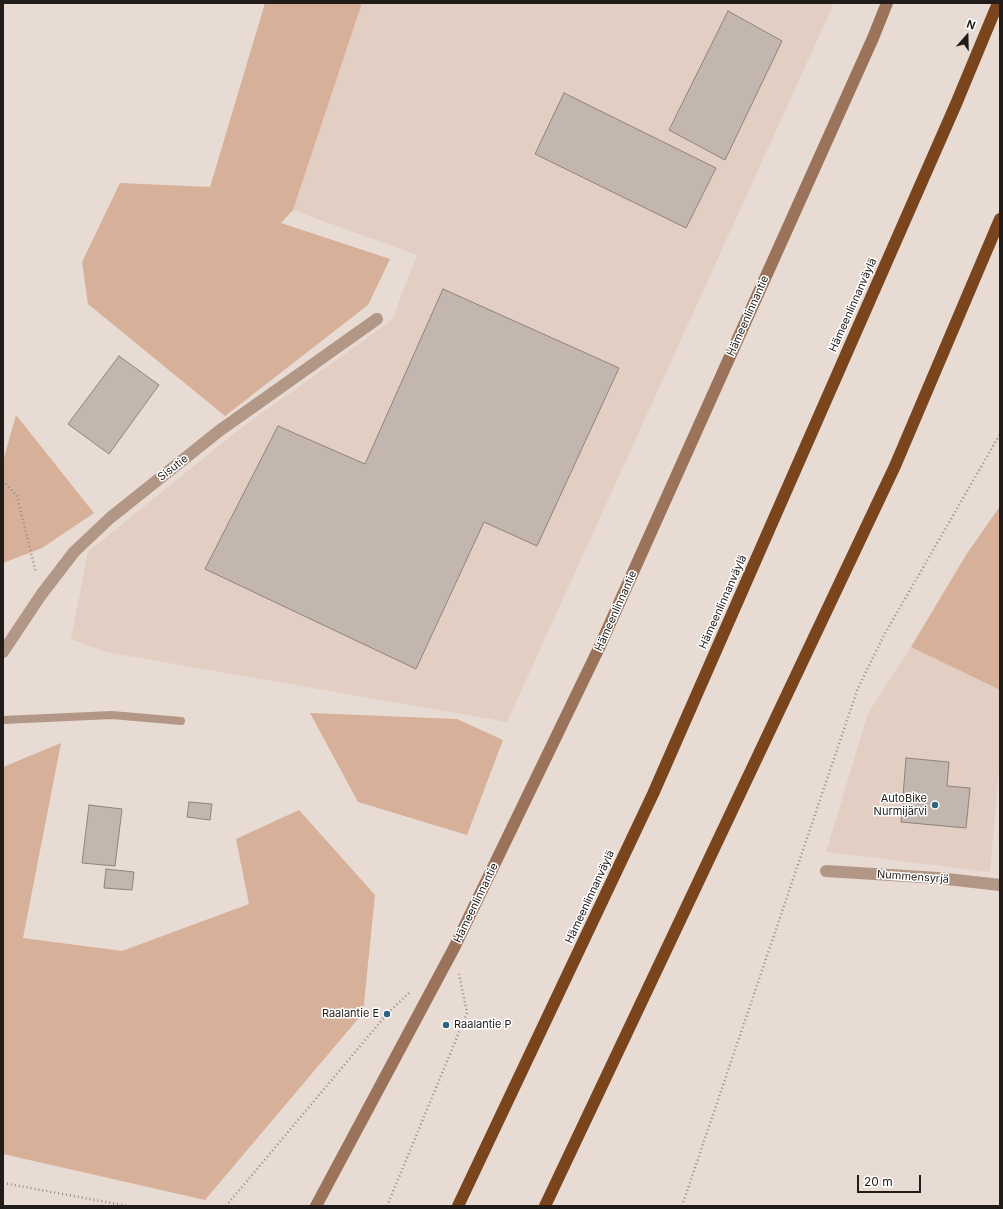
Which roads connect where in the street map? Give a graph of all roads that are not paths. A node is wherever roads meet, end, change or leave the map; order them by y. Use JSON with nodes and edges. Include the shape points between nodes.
{"nodes":[{"id":1,"x":887,"y":3,"type":"edge"},
{"id":2,"x":998,"y":3,"type":"edge"},
{"id":3,"x":1000,"y":219,"type":"edge"},
{"id":4,"x":377,"y":319,"type":"dead end"},
{"id":5,"x":3,"y":652,"type":"edge"},
{"id":6,"x":3,"y":720,"type":"edge"},
{"id":7,"x":181,"y":720,"type":"dead end"},
{"id":8,"x":826,"y":871,"type":"dead end"},
{"id":9,"x":1000,"y":885,"type":"edge"},
{"id":10,"x":316,"y":1206,"type":"edge"},
{"id":11,"x":458,"y":1206,"type":"edge"},
{"id":12,"x":545,"y":1206,"type":"edge"}],
"edges":[{"from":1,"to":10,"type":"main road","name":"Hämeenlinnantie","via":[[870,46],[599,648],[454,948]]},
{"from":2,"to":11,"type":"highway","name":"Hämeenlinnanväylä","via":[[653,794]]},
{"from":3,"to":12,"type":"highway","via":[[895,466]]},
{"from":4,"to":5,"type":"street","name":"Sisutie","via":[[219,431],[110,518],[74,552],[41,595]]},
{"from":6,"to":7,"type":"lane","via":[[112,715]]},
{"from":8,"to":9,"type":"street","name":"Nummensyrjä","via":[[938,878]]}]}
